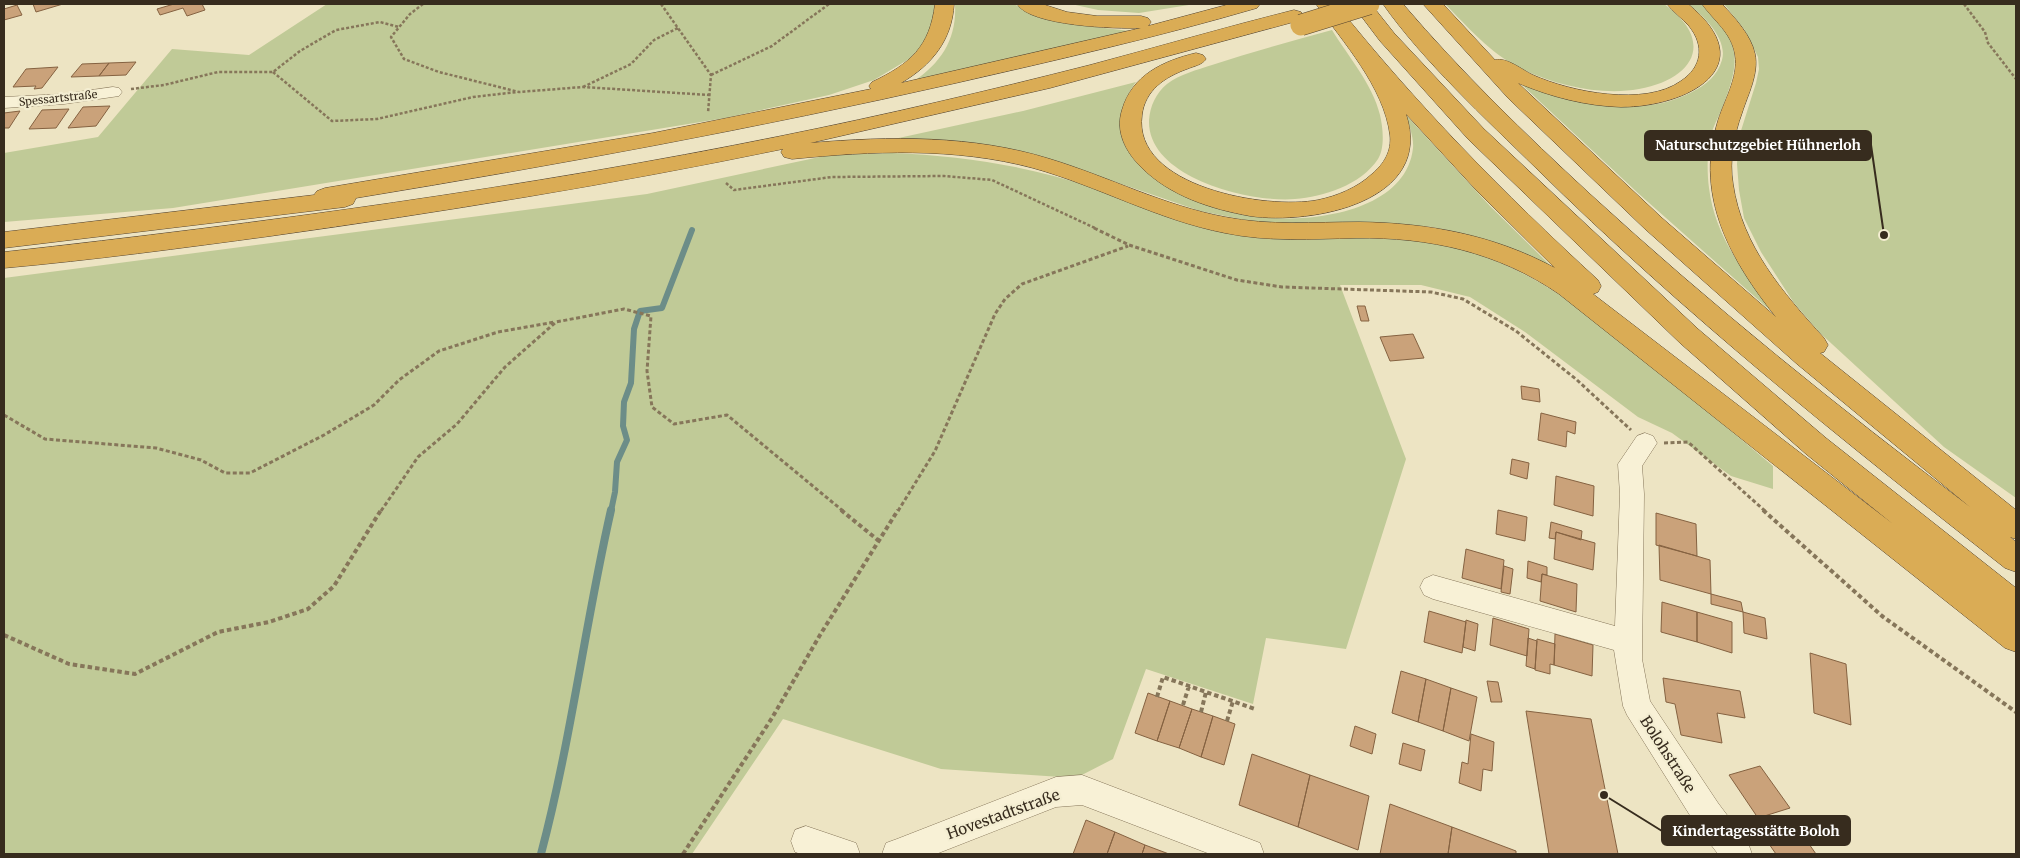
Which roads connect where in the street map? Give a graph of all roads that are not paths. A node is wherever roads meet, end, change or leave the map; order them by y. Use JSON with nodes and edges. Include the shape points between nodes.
{"nodes":[{"id":1,"x":944,"y":4,"type":"edge"},
{"id":2,"x":1026,"y":4,"type":"edge"},
{"id":3,"x":1326,"y":4,"type":"edge"},
{"id":4,"x":1335,"y":4,"type":"edge"},
{"id":5,"x":1361,"y":4,"type":"edge"},
{"id":6,"x":1369,"y":4,"type":"edge"},
{"id":7,"x":1393,"y":4,"type":"edge"},
{"id":8,"x":1433,"y":4,"type":"edge"},
{"id":9,"x":1677,"y":4,"type":"edge"},
{"id":10,"x":1712,"y":4,"type":"edge"},
{"id":11,"x":1242,"y":6,"type":"edge"},
{"id":12,"x":1290,"y":12,"type":"edge"},
{"id":13,"x":1243,"y":42,"type":"junction"},
{"id":14,"x":1358,"y":45,"type":"junction"},
{"id":15,"x":1474,"y":50,"type":"junction"},
{"id":16,"x":113,"y":92,"type":"road end"},
{"id":17,"x":4,"y":103,"type":"edge"},
{"id":18,"x":740,"y":122,"type":"junction"},
{"id":19,"x":792,"y":152,"type":"junction"},
{"id":20,"x":201,"y":216,"type":"junction"},
{"id":21,"x":229,"y":235,"type":"junction"},
{"id":22,"x":4,"y":240,"type":"edge"},
{"id":23,"x":4,"y":260,"type":"edge"},
{"id":24,"x":1702,"y":391,"type":"junction"},
{"id":25,"x":1868,"y":407,"type":"junction"},
{"id":26,"x":1645,"y":443,"type":"road end"},
{"id":27,"x":2016,"y":527,"type":"edge"},
{"id":28,"x":2016,"y":559,"type":"edge"},
{"id":29,"x":1433,"y":587,"type":"dead end"},
{"id":30,"x":2016,"y":606,"type":"edge"},
{"id":31,"x":2016,"y":638,"type":"edge"},
{"id":32,"x":1629,"y":642,"type":"junction"},
{"id":33,"x":806,"y":841,"type":"dead end"},
{"id":34,"x":1231,"y":851,"type":"edge"},
{"id":35,"x":901,"y":853,"type":"edge"},
{"id":36,"x":845,"y":854,"type":"edge"},
{"id":37,"x":1736,"y":854,"type":"edge"}],
"edges":[{"from":1,"to":18,"type":"highway","via":[[942,26],[933,46],[923,58],[893,80],[846,96]]},
{"from":2,"to":11,"type":"highway","via":[[1067,17],[1125,23],[1158,21]]},
{"from":3,"to":14,"type":"highway"},
{"from":4,"to":12,"type":"highway"},
{"from":5,"to":30,"type":"highway","via":[[1476,134],[1689,336],[1816,446]]},
{"from":6,"to":12,"type":"highway","bridge":true},
{"from":7,"to":28,"type":"highway","via":[[1512,133],[1609,225],[1833,418]]},
{"from":8,"to":15,"type":"highway"},
{"from":9,"to":15,"type":"highway","via":[[1700,27],[1710,45],[1709,61],[1702,75],[1686,88],[1664,96],[1614,100],[1558,91],[1507,70]]},
{"from":10,"to":25,"type":"highway","via":[[1738,36],[1746,62],[1720,156],[1725,206],[1740,245],[1781,307]]},
{"from":11,"to":18,"type":"highway","via":[[941,80]]},
{"from":12,"to":13,"type":"highway"},
{"from":12,"to":20,"type":"highway","via":[[879,106],[674,147],[326,202]]},
{"from":12,"to":21,"type":"highway","via":[[1143,59],[798,139],[601,177]]},
{"from":13,"to":14,"type":"highway","via":[[1177,65],[1154,77],[1138,95],[1130,112],[1132,134],[1141,154],[1178,183],[1219,201],[1281,211],[1344,203],[1385,177],[1397,159],[1401,138],[1395,112]]},
{"from":13,"to":19,"type":"highway","via":[[1011,103]]},
{"from":14,"to":24,"type":"highway","via":[[1455,156],[1548,249]]},
{"from":15,"to":25,"type":"highway","via":[[1548,126],[1699,265]]},
{"from":16,"to":17,"type":"street","name":"Spessartstraße"},
{"from":18,"to":20,"type":"highway","via":[[525,164]]},
{"from":19,"to":21,"type":"highway","via":[[537,202],[328,230]]},
{"from":19,"to":24,"type":"highway","via":[[882,145],[957,148],[1038,163],[1190,217],[1225,226],[1276,231],[1418,232],[1463,239],[1520,260],[1553,278]]},
{"from":20,"to":22,"type":"highway"},
{"from":21,"to":23,"type":"highway"},
{"from":24,"to":31,"type":"highway"},
{"from":25,"to":27,"type":"highway"},
{"from":26,"to":32,"type":"street","name":"Bolohstraße","via":[[1630,464]]},
{"from":29,"to":32,"type":"street"},
{"from":32,"to":37,"type":"street","name":"Bolohstraße","via":[[1628,659],[1637,706]]},
{"from":33,"to":36,"type":"street"},
{"from":34,"to":35,"type":"street","name":"Hovestadtstraße","via":[[1082,790],[1056,792]]}]}
